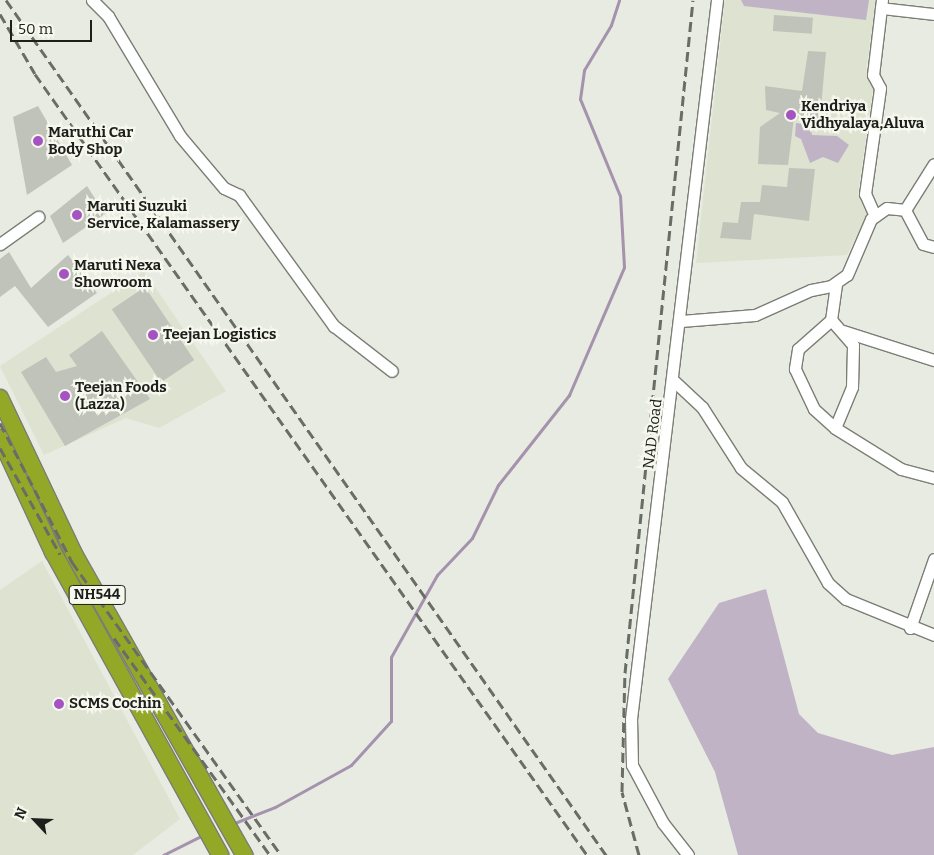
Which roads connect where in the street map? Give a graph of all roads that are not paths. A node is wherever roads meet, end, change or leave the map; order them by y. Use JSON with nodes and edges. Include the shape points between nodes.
{"nodes":[{"id":1,"x":92,"y":0,"type":"edge"},
{"id":2,"x":717,"y":0,"type":"edge"},
{"id":3,"x":881,"y":4,"type":"edge"},
{"id":4,"x":934,"y":14,"type":"edge"},
{"id":5,"x":934,"y":164,"type":"edge"},
{"id":6,"x":905,"y":210,"type":"junction"},
{"id":7,"x":875,"y":216,"type":"junction"},
{"id":8,"x":38,"y":217,"type":"dead end"},
{"id":9,"x":0,"y":244,"type":"edge"},
{"id":10,"x":934,"y":247,"type":"edge"},
{"id":11,"x":836,"y":283,"type":"junction"},
{"id":12,"x":831,"y":320,"type":"junction"},
{"id":13,"x":682,"y":321,"type":"junction"},
{"id":14,"x":842,"y":331,"type":"junction"},
{"id":15,"x":934,"y":360,"type":"edge"},
{"id":16,"x":392,"y":371,"type":"dead end"},
{"id":17,"x":674,"y":381,"type":"junction"},
{"id":18,"x":0,"y":398,"type":"edge"},
{"id":19,"x":835,"y":428,"type":"junction"},
{"id":20,"x":0,"y":438,"type":"edge"},
{"id":21,"x":934,"y":478,"type":"edge"},
{"id":22,"x":934,"y":559,"type":"edge"},
{"id":23,"x":910,"y":628,"type":"junction"},
{"id":24,"x":934,"y":635,"type":"edge"},
{"id":25,"x":220,"y":855,"type":"edge"},
{"id":26,"x":244,"y":855,"type":"edge"},
{"id":27,"x":688,"y":855,"type":"edge"}],
"edges":[{"from":1,"to":16,"type":"street","via":[[108,16],[180,136],[224,188],[239,195],[334,326]]},
{"from":2,"to":13,"type":"street","name":"NAD Road"},
{"from":3,"to":4,"type":"street"},
{"from":3,"to":7,"type":"street","via":[[873,75],[880,88],[865,194]]},
{"from":5,"to":6,"type":"street"},
{"from":6,"to":7,"type":"street","via":[[887,208]]},
{"from":6,"to":10,"type":"street","via":[[923,244]]},
{"from":7,"to":11,"type":"street","via":[[847,275]]},
{"from":8,"to":9,"type":"street"},
{"from":11,"to":12,"type":"street"},
{"from":11,"to":13,"type":"street","via":[[754,315]]},
{"from":12,"to":14,"type":"street"},
{"from":12,"to":19,"type":"street","via":[[798,349],[795,369],[814,409]]},
{"from":13,"to":17,"type":"street","name":"NAD Road"},
{"from":14,"to":15,"type":"street"},
{"from":14,"to":19,"type":"street","via":[[853,346],[852,387]]},
{"from":17,"to":23,"type":"street","via":[[702,408],[741,468],[782,502],[828,583],[846,599]]},
{"from":17,"to":27,"type":"street","name":"NAD Road","via":[[631,719],[632,765],[662,823]]},
{"from":18,"to":26,"type":"highway","number":"NH544","via":[[74,554]]},
{"from":19,"to":21,"type":"street","via":[[901,469]]},
{"from":20,"to":25,"type":"highway","number":"NH544","via":[[53,552]]},
{"from":22,"to":23,"type":"street"},
{"from":23,"to":24,"type":"street"}]}
